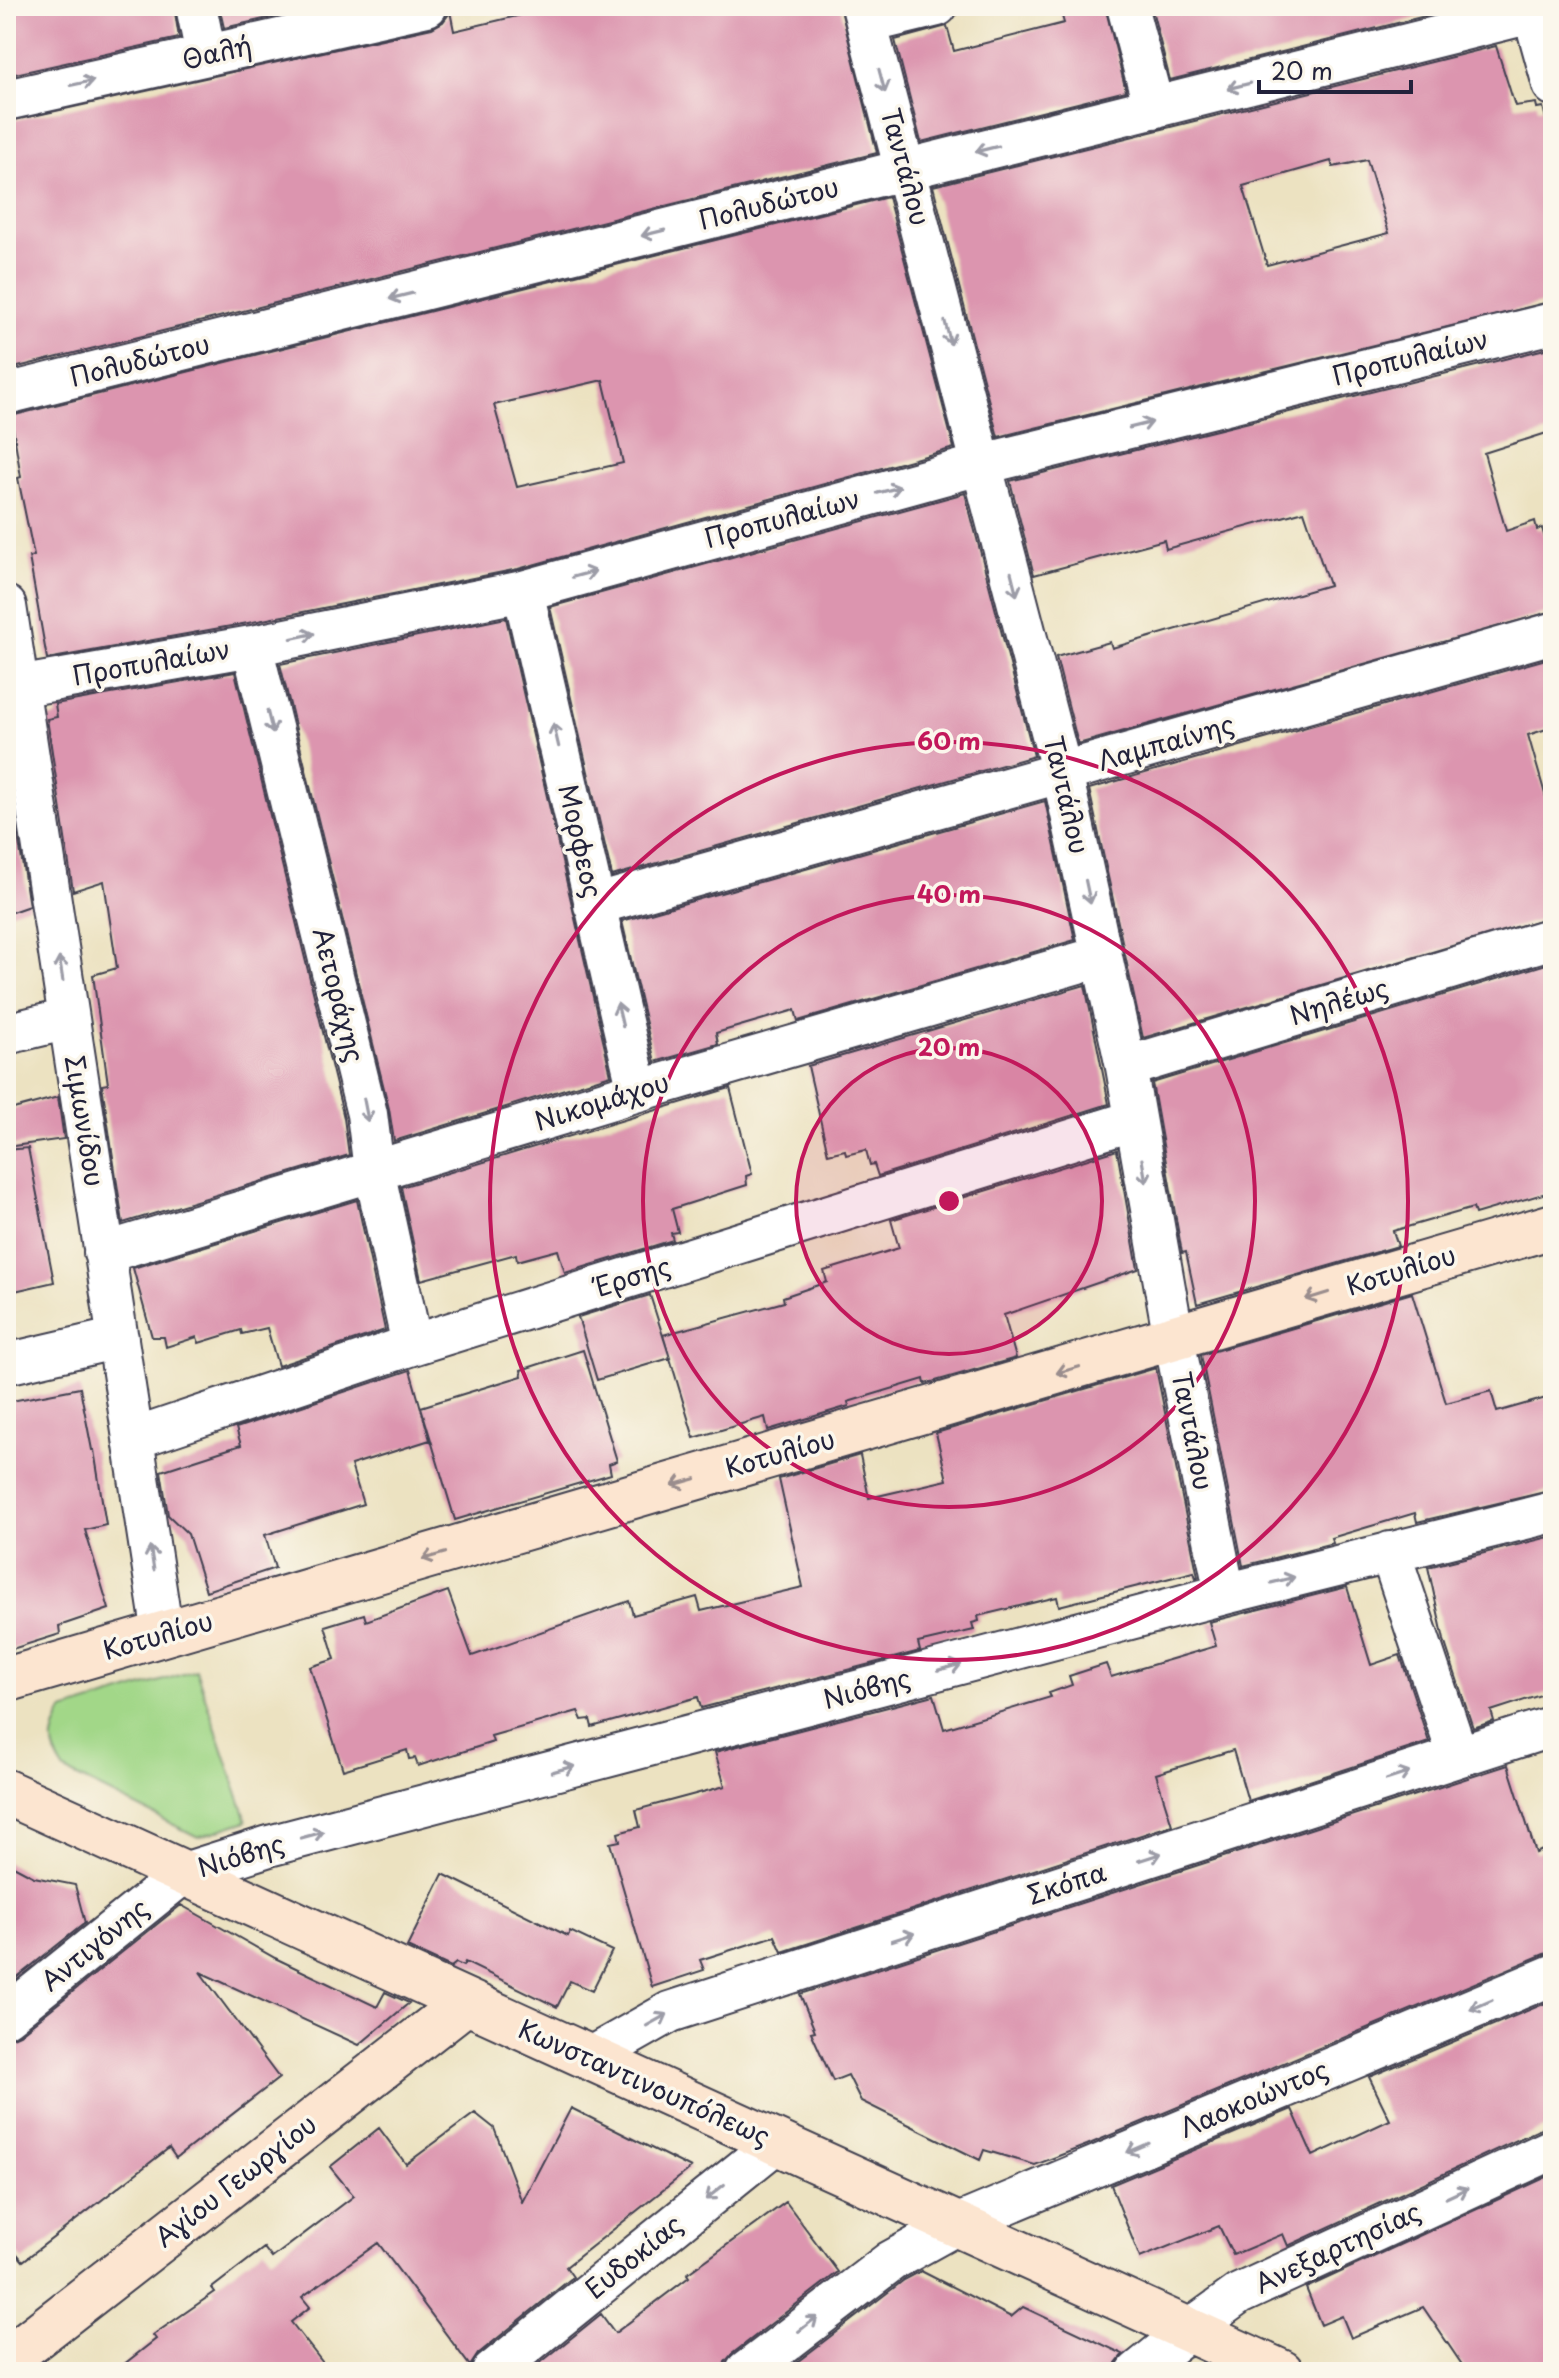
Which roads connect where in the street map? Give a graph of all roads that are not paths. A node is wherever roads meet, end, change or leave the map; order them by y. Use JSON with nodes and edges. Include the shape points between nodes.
{"nodes":[{"id":1,"x":196,"y":6,"type":"edge"},
{"id":2,"x":427,"y":6,"type":"edge"},
{"id":3,"x":937,"y":6,"type":"edge"},
{"id":4,"x":1127,"y":6,"type":"edge"},
{"id":5,"x":1532,"y":10,"type":"edge"},
{"id":6,"x":864,"y":14,"type":"edge"},
{"id":7,"x":206,"y":55,"type":"junction"},
{"id":8,"x":1551,"y":73,"type":"edge"},
{"id":9,"x":6,"y":100,"type":"edge"},
{"id":10,"x":1154,"y":108,"type":"junction"},
{"id":11,"x":906,"y":170,"type":"junction"},
{"id":12,"x":1553,"y":323,"type":"edge"},
{"id":13,"x":6,"y":394,"type":"edge"},
{"id":14,"x":983,"y":464,"type":"junction"},
{"id":15,"x":523,"y":591,"type":"junction"},
{"id":16,"x":6,"y":606,"type":"edge"},
{"id":17,"x":1553,"y":633,"type":"edge"},
{"id":18,"x":252,"y":646,"type":"junction"},
{"id":19,"x":12,"y":688,"type":"edge"},
{"id":20,"x":1062,"y":773,"type":"junction"},
{"id":21,"x":594,"y":905,"type":"junction"},
{"id":22,"x":1553,"y":938,"type":"edge"},
{"id":23,"x":1102,"y":956,"type":"junction"},
{"id":24,"x":68,"y":1019,"type":"junction"},
{"id":25,"x":6,"y":1034,"type":"edge"},
{"id":26,"x":1126,"y":1067,"type":"junction"},
{"id":27,"x":638,"y":1091,"type":"junction"},
{"id":28,"x":1135,"y":1120,"type":"junction"},
{"id":29,"x":374,"y":1170,"type":"junction"},
{"id":30,"x":1553,"y":1226,"type":"edge"},
{"id":31,"x":104,"y":1253,"type":"junction"},
{"id":32,"x":118,"y":1338,"type":"junction"},
{"id":33,"x":1174,"y":1339,"type":"junction"},
{"id":34,"x":412,"y":1345,"type":"junction"},
{"id":35,"x":6,"y":1364,"type":"edge"},
{"id":36,"x":133,"y":1439,"type":"junction"},
{"id":37,"x":1553,"y":1512,"type":"edge"},
{"id":38,"x":1390,"y":1552,"type":"junction"},
{"id":39,"x":1225,"y":1594,"type":"junction"},
{"id":40,"x":163,"y":1635,"type":"junction"},
{"id":41,"x":6,"y":1680,"type":"edge"},
{"id":42,"x":1553,"y":1726,"type":"edge"},
{"id":43,"x":1458,"y":1756,"type":"junction"},
{"id":44,"x":6,"y":1792,"type":"edge"},
{"id":45,"x":184,"y":1873,"type":"junction"},
{"id":46,"x":1553,"y":1975,"type":"edge"},
{"id":47,"x":466,"y":2002,"type":"junction"},
{"id":48,"x":6,"y":2016,"type":"edge"},
{"id":49,"x":589,"y":2058,"type":"junction"},
{"id":50,"x":776,"y":2143,"type":"junction"},
{"id":51,"x":1553,"y":2149,"type":"edge"},
{"id":52,"x":956,"y":2225,"type":"junction"},
{"id":53,"x":1189,"y":2330,"type":"junction"},
{"id":54,"x":6,"y":2360,"type":"edge"},
{"id":55,"x":492,"y":2372,"type":"edge"},
{"id":56,"x":746,"y":2372,"type":"edge"},
{"id":57,"x":1137,"y":2372,"type":"edge"},
{"id":58,"x":1281,"y":2372,"type":"edge"}],
"edges":[{"from":1,"to":7,"type":"street"},
{"from":2,"to":7,"type":"street","name":"Θαλή"},
{"from":3,"to":6,"type":"street"},
{"from":4,"to":10,"type":"street"},
{"from":5,"to":8,"type":"street"},
{"from":5,"to":10,"type":"street","name":"Πολυδώτου","one_way":true},
{"from":6,"to":11,"type":"street","name":"Ταντάλου","one_way":true},
{"from":9,"to":7,"type":"street","name":"Θαλή","one_way":true},
{"from":10,"to":11,"type":"street","name":"Πολυδώτου","one_way":true},
{"from":11,"to":13,"type":"street","name":"Πολυδώτου","one_way":true},
{"from":11,"to":14,"type":"street","name":"Ταντάλου","one_way":true},
{"from":14,"to":12,"type":"street","name":"Προπυλαίων","one_way":true},
{"from":15,"to":14,"type":"street","name":"Προπυλαίων","one_way":true},
{"from":14,"to":20,"type":"street","name":"Ταντάλου","one_way":true},
{"from":18,"to":15,"type":"street","name":"Προπυλαίων","one_way":true},
{"from":21,"to":15,"type":"street","name":"Μορφεος","one_way":true},
{"from":16,"to":19,"type":"street","name":"Σιμωνίδου"},
{"from":17,"to":20,"type":"street","name":"Λαμπαίνης"},
{"from":18,"to":19,"type":"street","name":"Προπυλαίων"},
{"from":18,"to":29,"type":"street","name":"Αετοράχης","one_way":true,"via":[[367,1114]]},
{"from":24,"to":19,"type":"street","name":"Σιμωνίδου","one_way":true},
{"from":20,"to":21,"type":"street","name":"Λαμπαίνης"},
{"from":20,"to":23,"type":"street","name":"Ταντάλου","one_way":true},
{"from":27,"to":21,"type":"street","name":"Μορφεος","one_way":true},
{"from":22,"to":26,"type":"street","name":"Νηλέως"},
{"from":23,"to":26,"type":"street","name":"Ταντάλου"},
{"from":23,"to":27,"type":"street","name":"Νικομάχου"},
{"from":24,"to":25,"type":"street"},
{"from":24,"to":31,"type":"street","name":"Σιμωνίδου"},
{"from":26,"to":28,"type":"street","name":"Ταντάλου"},
{"from":27,"to":29,"type":"street","name":"Νικομάχου"},
{"from":28,"to":33,"type":"street","name":"Ταντάλου","one_way":true},
{"from":28,"to":34,"type":"street","name":"Έρσης"},
{"from":29,"to":31,"type":"street","name":"Νικομάχου"},
{"from":29,"to":34,"type":"street","name":"Αετοράχης"},
{"from":30,"to":33,"type":"street","name":"Κοτυλίου","one_way":true},
{"from":31,"to":32,"type":"street","name":"Σιμωνίδου"},
{"from":32,"to":35,"type":"street"},
{"from":32,"to":36,"type":"street","name":"Σιμωνίδου"},
{"from":33,"to":39,"type":"street","name":"Ταντάλου"},
{"from":33,"to":40,"type":"street","name":"Κοτυλίου","one_way":true},
{"from":34,"to":36,"type":"street","name":"Έρσης"},
{"from":40,"to":36,"type":"street","name":"Σιμωνίδου","one_way":true},
{"from":37,"to":38,"type":"street","name":"Νιόβης"},
{"from":39,"to":38,"type":"street","name":"Νιόβης","one_way":true},
{"from":38,"to":43,"type":"street"},
{"from":45,"to":39,"type":"street","name":"Νιόβης","one_way":true,"via":[[269,1846]]},
{"from":40,"to":41,"type":"street","name":"Κοτυλίου"},
{"from":42,"to":43,"type":"street","name":"Σκόπα"},
{"from":49,"to":43,"type":"street","name":"Σκόπα","one_way":true,"via":[[670,2012]]},
{"from":44,"to":45,"type":"street","name":"Κωνσταντινουπόλεως"},
{"from":45,"to":47,"type":"street","name":"Κωνσταντινουπόλεως"},
{"from":45,"to":48,"type":"street","name":"Αντιγόνης"},
{"from":46,"to":52,"type":"street","name":"Λαοκοώντος","one_way":true},
{"from":47,"to":49,"type":"street","name":"Κωνσταντινουπόλεως"},
{"from":47,"to":54,"type":"street","name":"Αγίου Γεωργίου"},
{"from":49,"to":50,"type":"street","name":"Κωνσταντινουπόλεως"},
{"from":50,"to":52,"type":"street","name":"Κωνσταντινουπόλεως"},
{"from":50,"to":55,"type":"street","name":"Ευδοκίας","one_way":true},
{"from":53,"to":51,"type":"street","name":"Ανεξαρτησίας","one_way":true,"via":[[1239,2294]]},
{"from":52,"to":53,"type":"street","name":"Κωνσταντινουπόλεως"},
{"from":56,"to":52,"type":"street","name":"Λαοκοώντος","one_way":true,"via":[[891,2261]]},
{"from":53,"to":57,"type":"street","name":"Ανεξαρτησίας"},
{"from":53,"to":58,"type":"street","name":"Κωνσταντινουπόλεως"}]}
